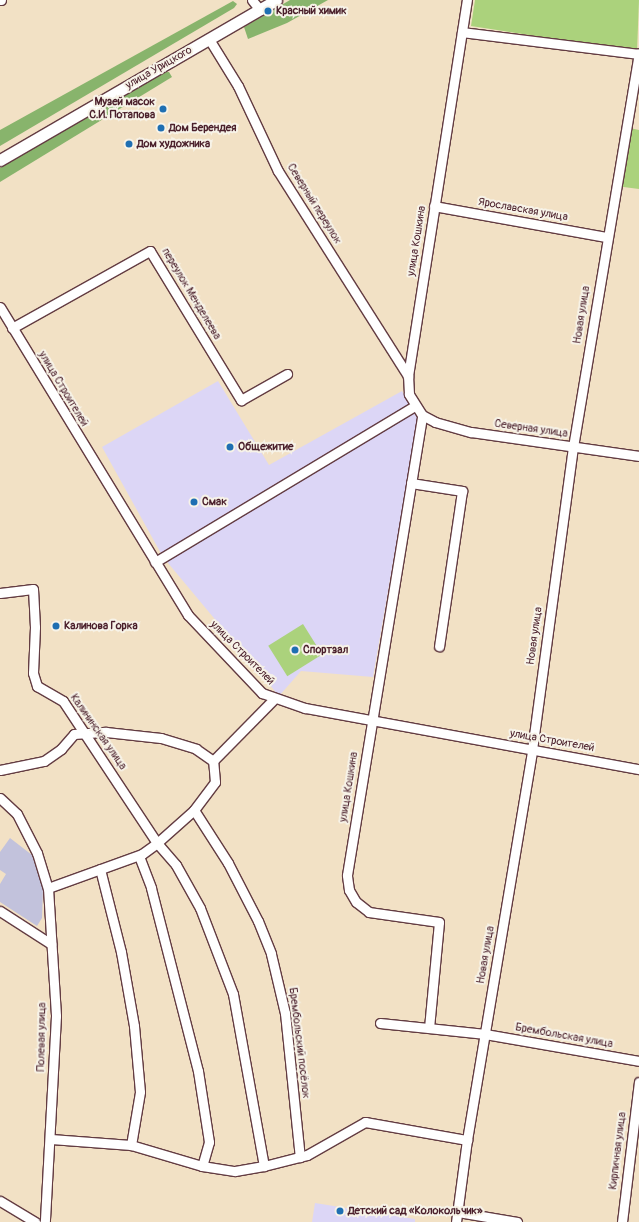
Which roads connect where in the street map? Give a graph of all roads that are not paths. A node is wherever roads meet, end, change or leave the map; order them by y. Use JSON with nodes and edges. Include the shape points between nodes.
{"nodes":[{"id":1,"x":252,"y":0,"type":"edge"},
{"id":2,"x":276,"y":0,"type":"edge"},
{"id":3,"x":468,"y":0,"type":"edge"},
{"id":4,"x":260,"y":10,"type":"junction"},
{"id":5,"x":462,"y":32,"type":"junction"},
{"id":6,"x":209,"y":39,"type":"junction"},
{"id":7,"x":639,"y":53,"type":"edge"},
{"id":8,"x":0,"y":160,"type":"edge"},
{"id":9,"x":434,"y":206,"type":"junction"},
{"id":10,"x":607,"y":237,"type":"junction"},
{"id":11,"x":0,"y":307,"type":"edge"},
{"id":12,"x":12,"y":328,"type":"junction"},
{"id":13,"x":287,"y":374,"type":"dead end"},
{"id":14,"x":408,"y":376,"type":"junction"},
{"id":15,"x":415,"y":406,"type":"junction"},
{"id":16,"x":422,"y":415,"type":"junction"},
{"id":17,"x":573,"y":447,"type":"junction"},
{"id":18,"x":639,"y":456,"type":"edge"},
{"id":19,"x":411,"y":483,"type":"junction"},
{"id":20,"x":155,"y":562,"type":"junction"},
{"id":21,"x":0,"y":593,"type":"edge"},
{"id":22,"x":439,"y":646,"type":"dead end"},
{"id":23,"x":274,"y":699,"type":"junction"},
{"id":24,"x":372,"y":720,"type":"junction"},
{"id":25,"x":83,"y":734,"type":"junction"},
{"id":26,"x":532,"y":750,"type":"junction"},
{"id":27,"x":213,"y":761,"type":"junction"},
{"id":28,"x":639,"y":769,"type":"edge"},
{"id":29,"x":0,"y":770,"type":"edge"},
{"id":30,"x":0,"y":798,"type":"edge"},
{"id":31,"x":194,"y":810,"type":"junction"},
{"id":32,"x":157,"y":843,"type":"junction"},
{"id":33,"x":139,"y":856,"type":"junction"},
{"id":34,"x":100,"y":869,"type":"junction"},
{"id":35,"x":48,"y":888,"type":"junction"},
{"id":36,"x":0,"y":911,"type":"edge"},
{"id":37,"x":51,"y":944,"type":"junction"},
{"id":38,"x":380,"y":1023,"type":"dead end"},
{"id":39,"x":429,"y":1028,"type":"junction"},
{"id":40,"x":485,"y":1034,"type":"junction"},
{"id":41,"x":639,"y":1061,"type":"edge"},
{"id":42,"x":639,"y":1082,"type":"edge"},
{"id":43,"x":51,"y":1139,"type":"junction"},
{"id":44,"x":467,"y":1140,"type":"junction"},
{"id":45,"x":131,"y":1145,"type":"junction"},
{"id":46,"x":300,"y":1157,"type":"junction"},
{"id":47,"x":202,"y":1166,"type":"junction"},
{"id":48,"x":264,"y":1166,"type":"junction"},
{"id":49,"x":0,"y":1201,"type":"edge"},
{"id":50,"x":458,"y":1212,"type":"junction"},
{"id":51,"x":35,"y":1222,"type":"edge"},
{"id":52,"x":45,"y":1222,"type":"edge"},
{"id":53,"x":456,"y":1222,"type":"edge"},
{"id":54,"x":517,"y":1222,"type":"edge"},
{"id":55,"x":622,"y":1222,"type":"edge"}],
"edges":[{"from":1,"to":4,"type":"street"},
{"from":2,"to":4,"type":"main road","name":"улица Урицкого"},
{"from":3,"to":5,"type":"street","name":"улица Кошкина"},
{"from":4,"to":6,"type":"main road","name":"улица Урицкого"},
{"from":5,"to":7,"type":"street"},
{"from":5,"to":9,"type":"street","name":"улица Кошкина"},
{"from":6,"to":8,"type":"main road","name":"улица Урицкого"},
{"from":6,"to":14,"type":"street","name":"Северный переулок","via":[[238,86],[278,171]]},
{"from":7,"to":10,"type":"street","name":"Новая улица"},
{"from":9,"to":10,"type":"street","name":"Ярославская улица"},
{"from":9,"to":14,"type":"street","name":"улица Кошкина"},
{"from":10,"to":17,"type":"street","name":"Новая улица"},
{"from":11,"to":12,"type":"street","name":"улица Строителей"},
{"from":12,"to":13,"type":"street","name":"переулок Менделеева","via":[[150,251],[241,400]]},
{"from":12,"to":20,"type":"street","name":"улица Строителей"},
{"from":14,"to":15,"type":"street","name":"улица Кошкина","via":[[409,394]]},
{"from":15,"to":16,"type":"street","name":"улица Кошкина"},
{"from":15,"to":20,"type":"street"},
{"from":16,"to":17,"type":"street","name":"Северная улица","via":[[435,422],[470,432]]},
{"from":16,"to":19,"type":"street","name":"улица Кошкина"},
{"from":17,"to":18,"type":"street","name":"Северная улица"},
{"from":17,"to":26,"type":"street","name":"Новая улица"},
{"from":19,"to":22,"type":"street","via":[[462,491]]},
{"from":19,"to":24,"type":"street","name":"улица Кошкина"},
{"from":20,"to":23,"type":"street","name":"улица Строителей","via":[[188,615],[260,691]]},
{"from":21,"to":25,"type":"street","name":"Калининская улица","via":[[33,589],[33,673],[37,686],[62,701]]},
{"from":23,"to":24,"type":"street","name":"улица Строителей","via":[[304,708]]},
{"from":23,"to":27,"type":"street"},
{"from":24,"to":26,"type":"street","name":"улица Строителей"},
{"from":24,"to":39,"type":"street","name":"улица Кошкина","via":[[347,875],[349,890],[356,902],[369,912],[439,922]]},
{"from":25,"to":27,"type":"street","via":[[106,732],[161,738],[196,749]]},
{"from":25,"to":29,"type":"street","via":[[74,734],[61,749],[44,761]]},
{"from":25,"to":32,"type":"street","name":"Калининская улица"},
{"from":26,"to":28,"type":"street","name":"улица Строителей"},
{"from":26,"to":40,"type":"street","name":"Новая улица"},
{"from":27,"to":31,"type":"street","via":[[215,782]]},
{"from":30,"to":35,"type":"street","name":"Полевая улица","via":[[17,814],[37,853]]},
{"from":31,"to":32,"type":"street"},
{"from":31,"to":46,"type":"street","name":"Брембольский посёлок","via":[[228,863],[258,920],[271,954],[285,1013]]},
{"from":32,"to":33,"type":"street"},
{"from":32,"to":48,"type":"street","via":[[176,865],[200,908],[233,994]]},
{"from":33,"to":34,"type":"street"},
{"from":33,"to":47,"type":"street","via":[[151,888],[198,1071],[209,1142]]},
{"from":34,"to":35,"type":"street"},
{"from":34,"to":45,"type":"street","via":[[121,952],[134,1026],[140,1092]]},
{"from":35,"to":37,"type":"street","name":"Полевая улица"},
{"from":36,"to":37,"type":"street"},
{"from":37,"to":43,"type":"street","name":"Полевая улица","via":[[56,1016]]},
{"from":38,"to":39,"type":"street","name":"Брембольская улица"},
{"from":39,"to":40,"type":"street","name":"Брембольская улица"},
{"from":40,"to":41,"type":"street","name":"Брембольская улица"},
{"from":40,"to":44,"type":"street","name":"Новая улица"},
{"from":42,"to":55,"type":"street","name":"Кирпичная улица"},
{"from":43,"to":45,"type":"street"},
{"from":43,"to":52,"type":"street","name":"Полевая улица"},
{"from":44,"to":46,"type":"street","via":[[365,1122]]},
{"from":44,"to":50,"type":"street","name":"Новая улица"},
{"from":45,"to":47,"type":"street"},
{"from":46,"to":48,"type":"street"},
{"from":47,"to":48,"type":"street","via":[[235,1171]]},
{"from":49,"to":51,"type":"street"},
{"from":50,"to":53,"type":"street","name":"Новая улица"},
{"from":50,"to":54,"type":"street"}]}
